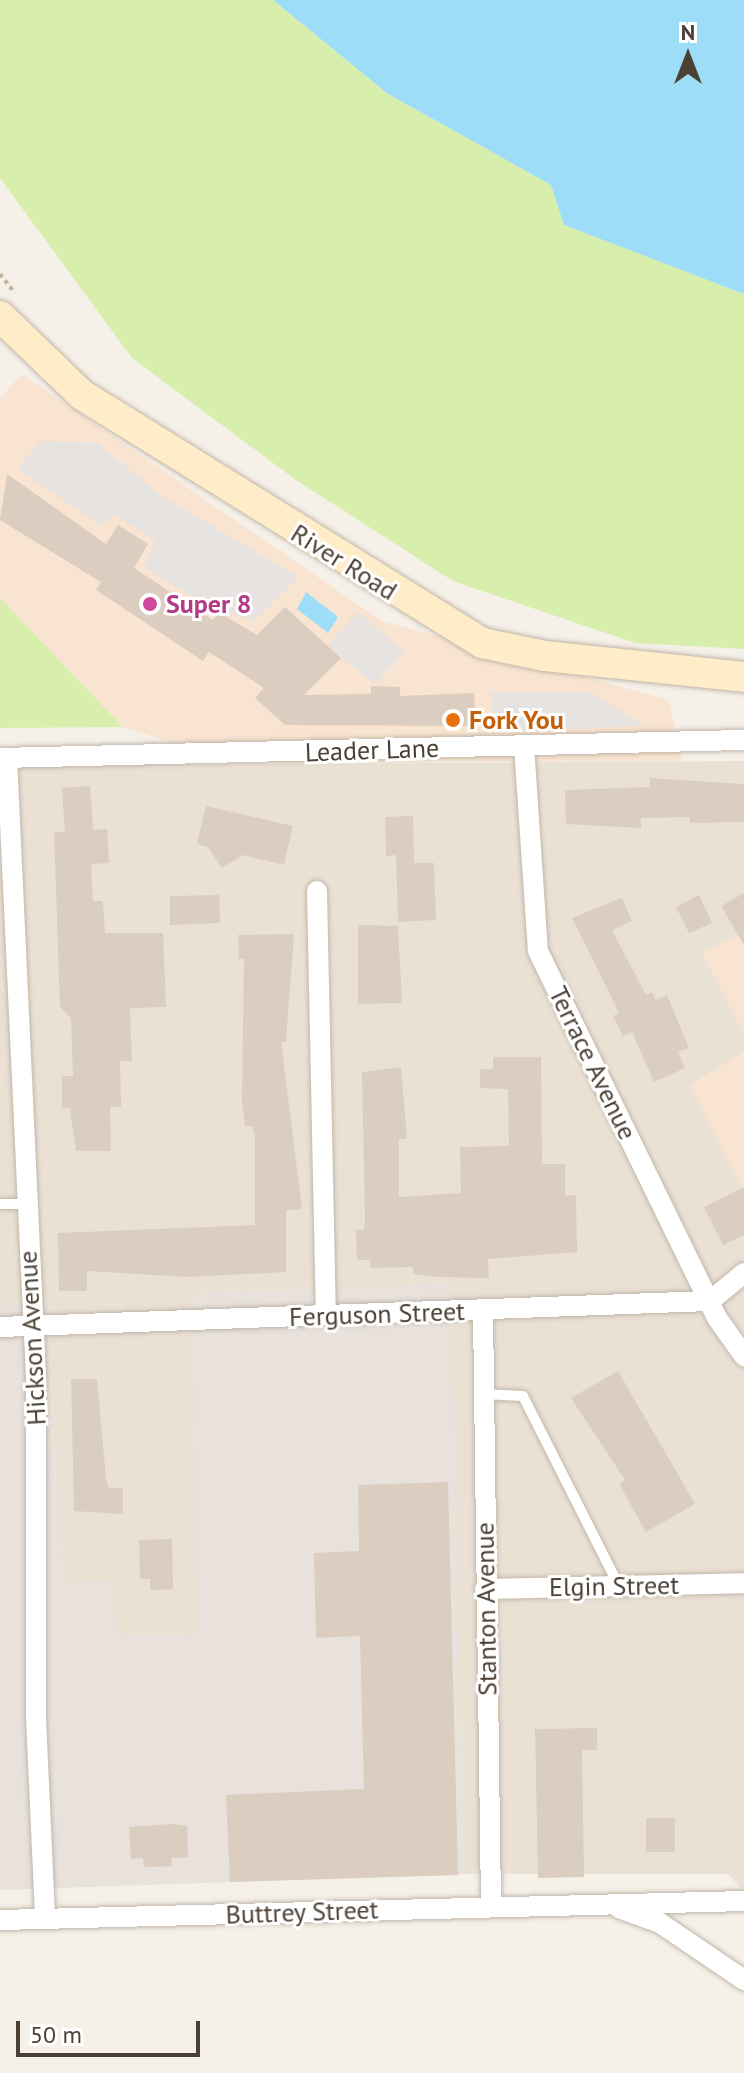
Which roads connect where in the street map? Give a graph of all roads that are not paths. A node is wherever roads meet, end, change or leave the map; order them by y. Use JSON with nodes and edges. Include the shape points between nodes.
{"nodes":[{"id":1,"x":0,"y":316,"type":"edge"},
{"id":2,"x":744,"y":677,"type":"edge"},
{"id":3,"x":744,"y":740,"type":"edge"},
{"id":4,"x":524,"y":746,"type":"junction"},
{"id":5,"x":3,"y":758,"type":"edge"},
{"id":6,"x":317,"y":891,"type":"dead end"},
{"id":7,"x":0,"y":1204,"type":"edge"},
{"id":8,"x":25,"y":1204,"type":"junction"},
{"id":9,"x":744,"y":1273,"type":"edge"},
{"id":10,"x":710,"y":1301,"type":"junction"},
{"id":11,"x":483,"y":1311,"type":"junction"},
{"id":12,"x":326,"y":1315,"type":"junction"},
{"id":13,"x":0,"y":1327,"type":"edge"},
{"id":14,"x":30,"y":1327,"type":"junction"},
{"id":15,"x":744,"y":1356,"type":"edge"},
{"id":16,"x":483,"y":1394,"type":"junction"},
{"id":17,"x":744,"y":1583,"type":"edge"},
{"id":18,"x":619,"y":1586,"type":"junction"},
{"id":19,"x":485,"y":1589,"type":"junction"},
{"id":20,"x":744,"y":1901,"type":"edge"},
{"id":21,"x":604,"y":1903,"type":"junction"},
{"id":22,"x":491,"y":1906,"type":"junction"},
{"id":23,"x":45,"y":1919,"type":"junction"},
{"id":24,"x":0,"y":1920,"type":"edge"},
{"id":25,"x":744,"y":1980,"type":"edge"}],
"edges":[{"from":1,"to":2,"type":"main road","name":"River Road","via":[[82,395],[482,643],[545,656]]},
{"from":3,"to":4,"type":"street","name":"Leader Lane"},
{"from":4,"to":5,"type":"street","name":"Leader Lane"},
{"from":4,"to":10,"type":"street","name":"Terrace Avenue","via":[[538,951]]},
{"from":5,"to":8,"type":"street","name":"Hickson Avenue"},
{"from":6,"to":12,"type":"street"},
{"from":7,"to":8,"type":"lane"},
{"from":8,"to":14,"type":"street","name":"Hickson Avenue"},
{"from":9,"to":10,"type":"street"},
{"from":10,"to":11,"type":"street","name":"Ferguson Street"},
{"from":10,"to":15,"type":"street","name":"Terrace Avenue"},
{"from":11,"to":12,"type":"street","name":"Ferguson Street"},
{"from":11,"to":16,"type":"street","name":"Stanton Avenue"},
{"from":12,"to":14,"type":"street","name":"Ferguson Street"},
{"from":13,"to":14,"type":"street","name":"Ferguson Street"},
{"from":14,"to":23,"type":"street","name":"Hickson Avenue"},
{"from":16,"to":18,"type":"lane","via":[[523,1396]]},
{"from":16,"to":19,"type":"street","name":"Stanton Avenue"},
{"from":17,"to":18,"type":"street","name":"Elgin Street"},
{"from":18,"to":19,"type":"street","name":"Elgin Street"},
{"from":19,"to":22,"type":"street","name":"Stanton Avenue"},
{"from":20,"to":21,"type":"street","name":"Buttrey Street"},
{"from":21,"to":22,"type":"street","name":"Buttrey Street"},
{"from":21,"to":25,"type":"street","name":"Buttrey Street","via":[[660,1923]]},
{"from":22,"to":23,"type":"street","name":"Buttrey Street"},
{"from":23,"to":24,"type":"street","name":"Buttrey Street"}]}
